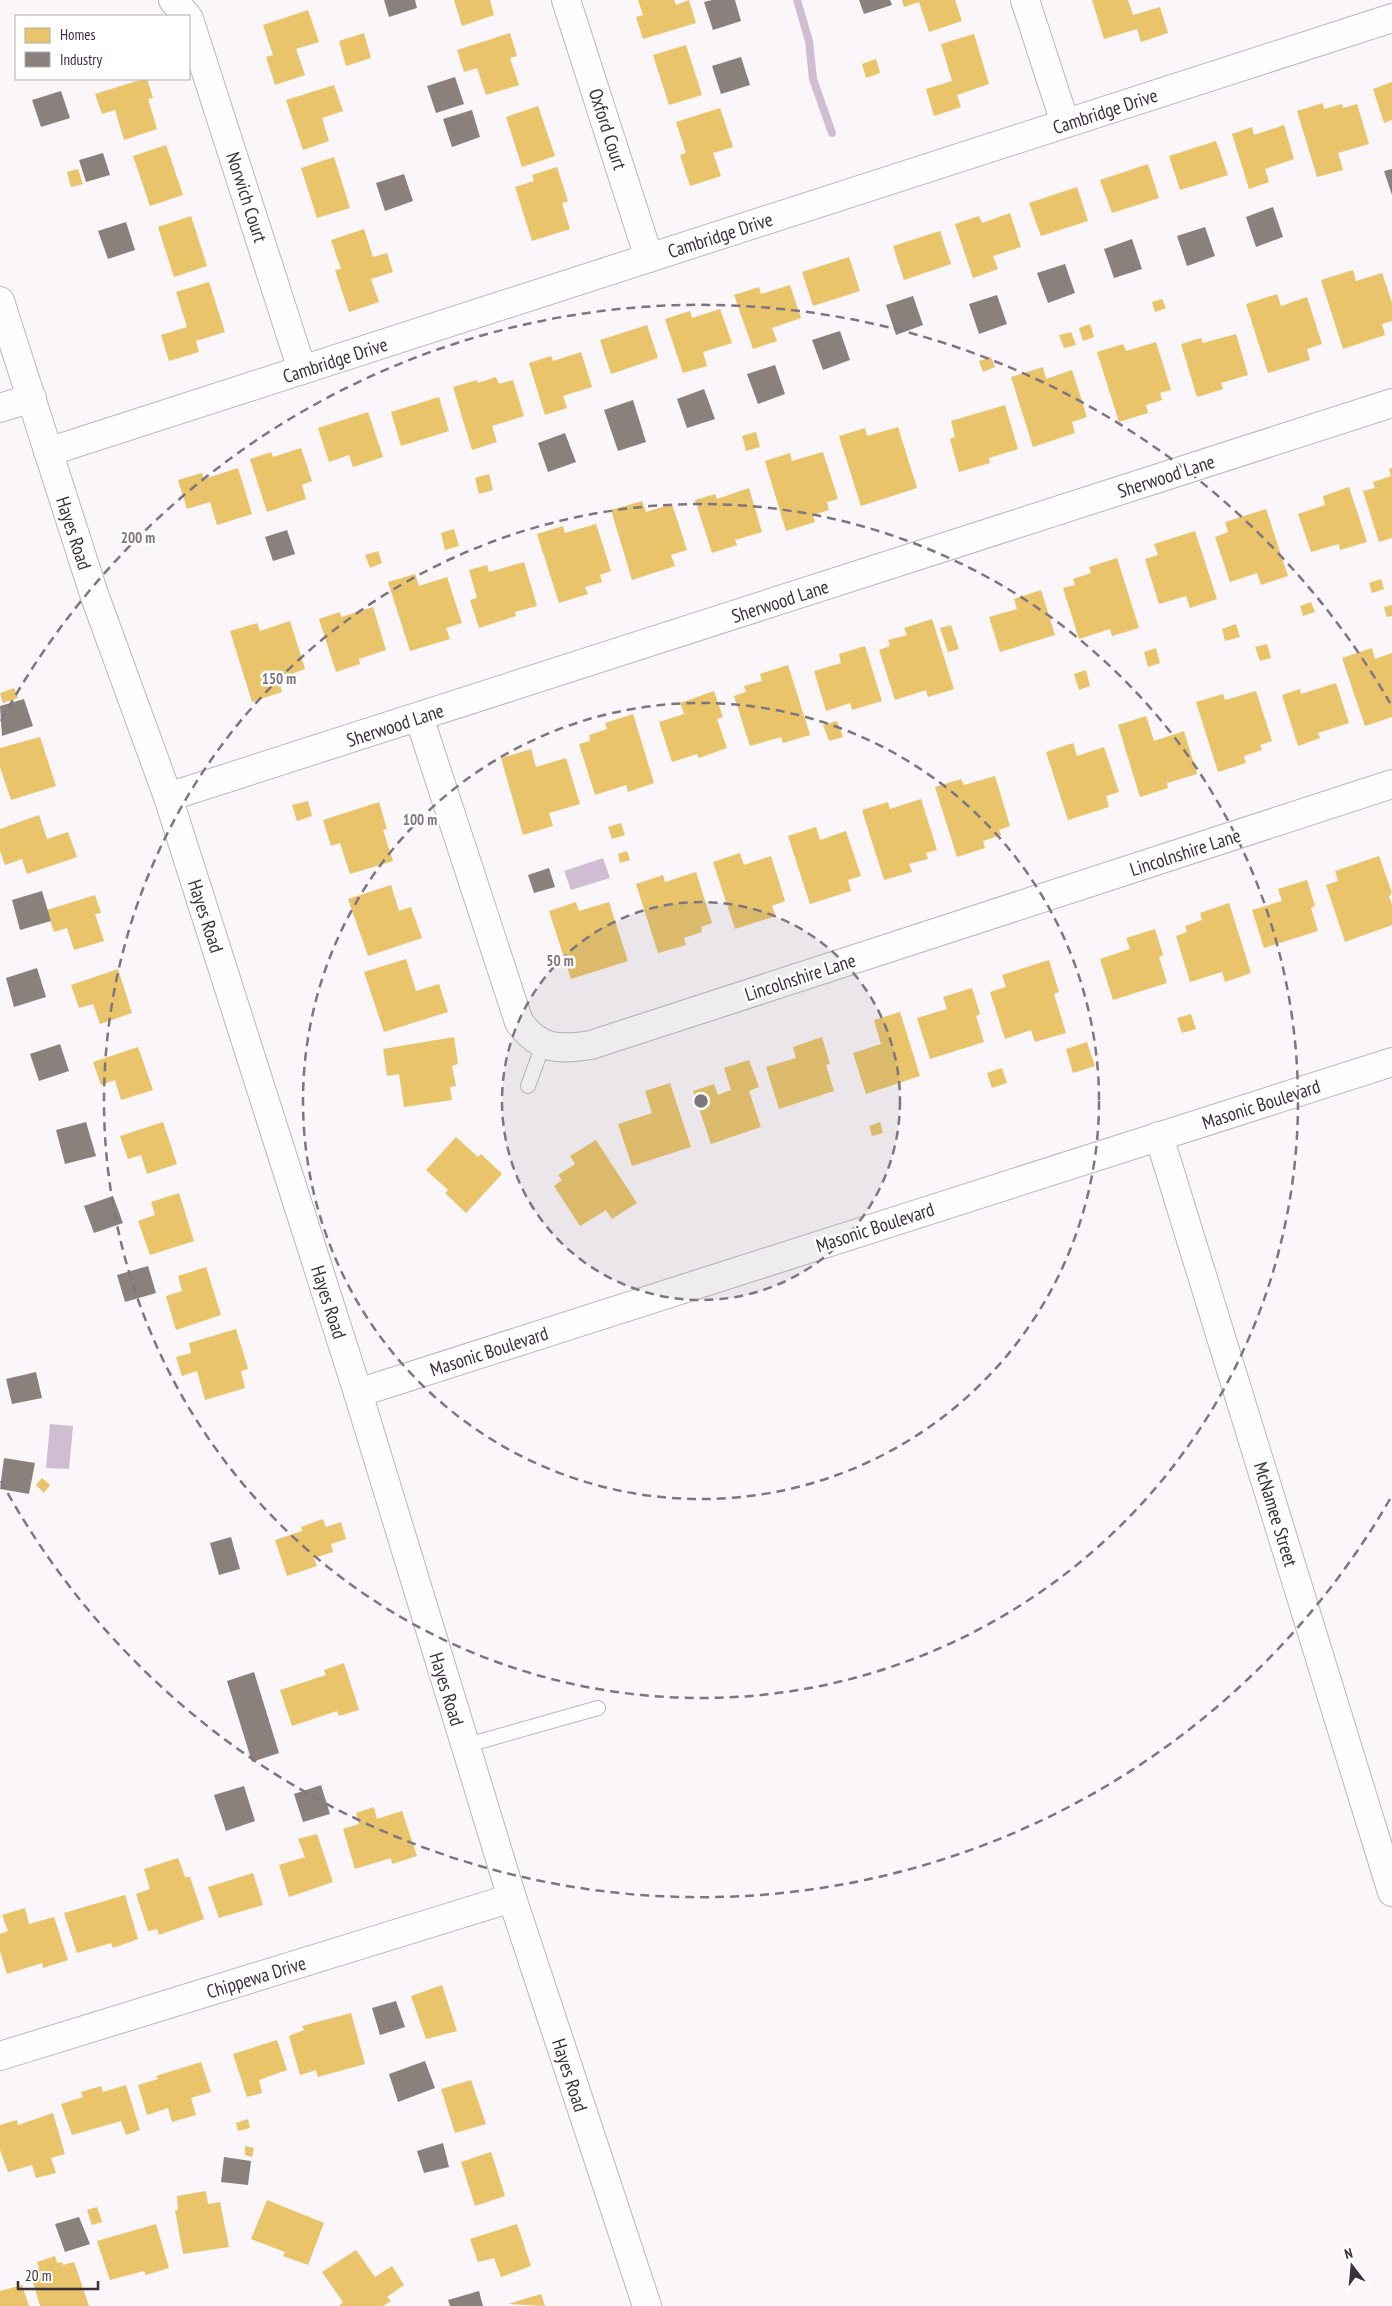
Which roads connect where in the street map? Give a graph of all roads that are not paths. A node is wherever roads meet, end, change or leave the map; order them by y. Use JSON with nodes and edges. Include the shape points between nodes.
{"nodes":[{"id":1,"x":173,"y":0,"type":"edge"},
{"id":2,"x":566,"y":0,"type":"edge"},
{"id":3,"x":1025,"y":0,"type":"edge"},
{"id":4,"x":190,"y":15,"type":"edge"},
{"id":5,"x":1392,"y":18,"type":"edge"},
{"id":6,"x":1065,"y":124,"type":"junction"},
{"id":7,"x":649,"y":258,"type":"junction"},
{"id":8,"x":0,"y":301,"type":"edge"},
{"id":9,"x":302,"y":370,"type":"junction"},
{"id":10,"x":32,"y":398,"type":"junction"},
{"id":11,"x":1392,"y":402,"type":"edge"},
{"id":12,"x":0,"y":408,"type":"edge"},
{"id":13,"x":48,"y":452,"type":"junction"},
{"id":14,"x":419,"y":717,"type":"junction"},
{"id":15,"x":1392,"y":784,"type":"edge"},
{"id":16,"x":168,"y":797,"type":"junction"},
{"id":17,"x":543,"y":1045,"type":"junction"},
{"id":18,"x":1392,"y":1062,"type":"edge"},
{"id":19,"x":528,"y":1086,"type":"dead end"},
{"id":20,"x":1159,"y":1136,"type":"junction"},
{"id":21,"x":358,"y":1393,"type":"junction"},
{"id":22,"x":598,"y":1708,"type":"dead end"},
{"id":23,"x":464,"y":1746,"type":"junction"},
{"id":24,"x":1392,"y":1892,"type":"edge"},
{"id":25,"x":512,"y":1898,"type":"junction"},
{"id":26,"x":0,"y":2056,"type":"edge"},
{"id":27,"x":647,"y":2306,"type":"edge"}],
"edges":[{"from":1,"to":4,"type":"street","name":"Norwich Court"},
{"from":2,"to":7,"type":"street","name":"Oxford Court"},
{"from":3,"to":6,"type":"street"},
{"from":4,"to":9,"type":"street","name":"Norwich Court"},
{"from":5,"to":6,"type":"street","name":"Cambridge Drive"},
{"from":6,"to":7,"type":"street","name":"Cambridge Drive"},
{"from":7,"to":9,"type":"street","name":"Cambridge Drive"},
{"from":8,"to":10,"type":"street","name":"Hayes Road"},
{"from":9,"to":13,"type":"street","name":"Cambridge Drive"},
{"from":10,"to":12,"type":"street"},
{"from":10,"to":13,"type":"street","name":"Hayes Road"},
{"from":11,"to":14,"type":"street","name":"Sherwood Lane"},
{"from":13,"to":16,"type":"street","name":"Hayes Road","via":[[94,594]]},
{"from":14,"to":16,"type":"street","name":"Sherwood Lane"},
{"from":14,"to":17,"type":"street","via":[[519,1022],[529,1036]]},
{"from":15,"to":17,"type":"street","name":"Lincolnshire Lane","via":[[591,1045],[566,1049]]},
{"from":16,"to":21,"type":"street","name":"Hayes Road"},
{"from":17,"to":19,"type":"lane"},
{"from":18,"to":20,"type":"street","name":"Masonic Boulevard"},
{"from":20,"to":21,"type":"street","name":"Masonic Boulevard"},
{"from":20,"to":24,"type":"street","name":"McNamee Street"},
{"from":21,"to":23,"type":"street","name":"Hayes Road"},
{"from":22,"to":23,"type":"lane"},
{"from":23,"to":25,"type":"street","name":"Hayes Road"},
{"from":25,"to":26,"type":"street","name":"Chippewa Drive"},
{"from":25,"to":27,"type":"street","name":"Hayes Road"}]}
